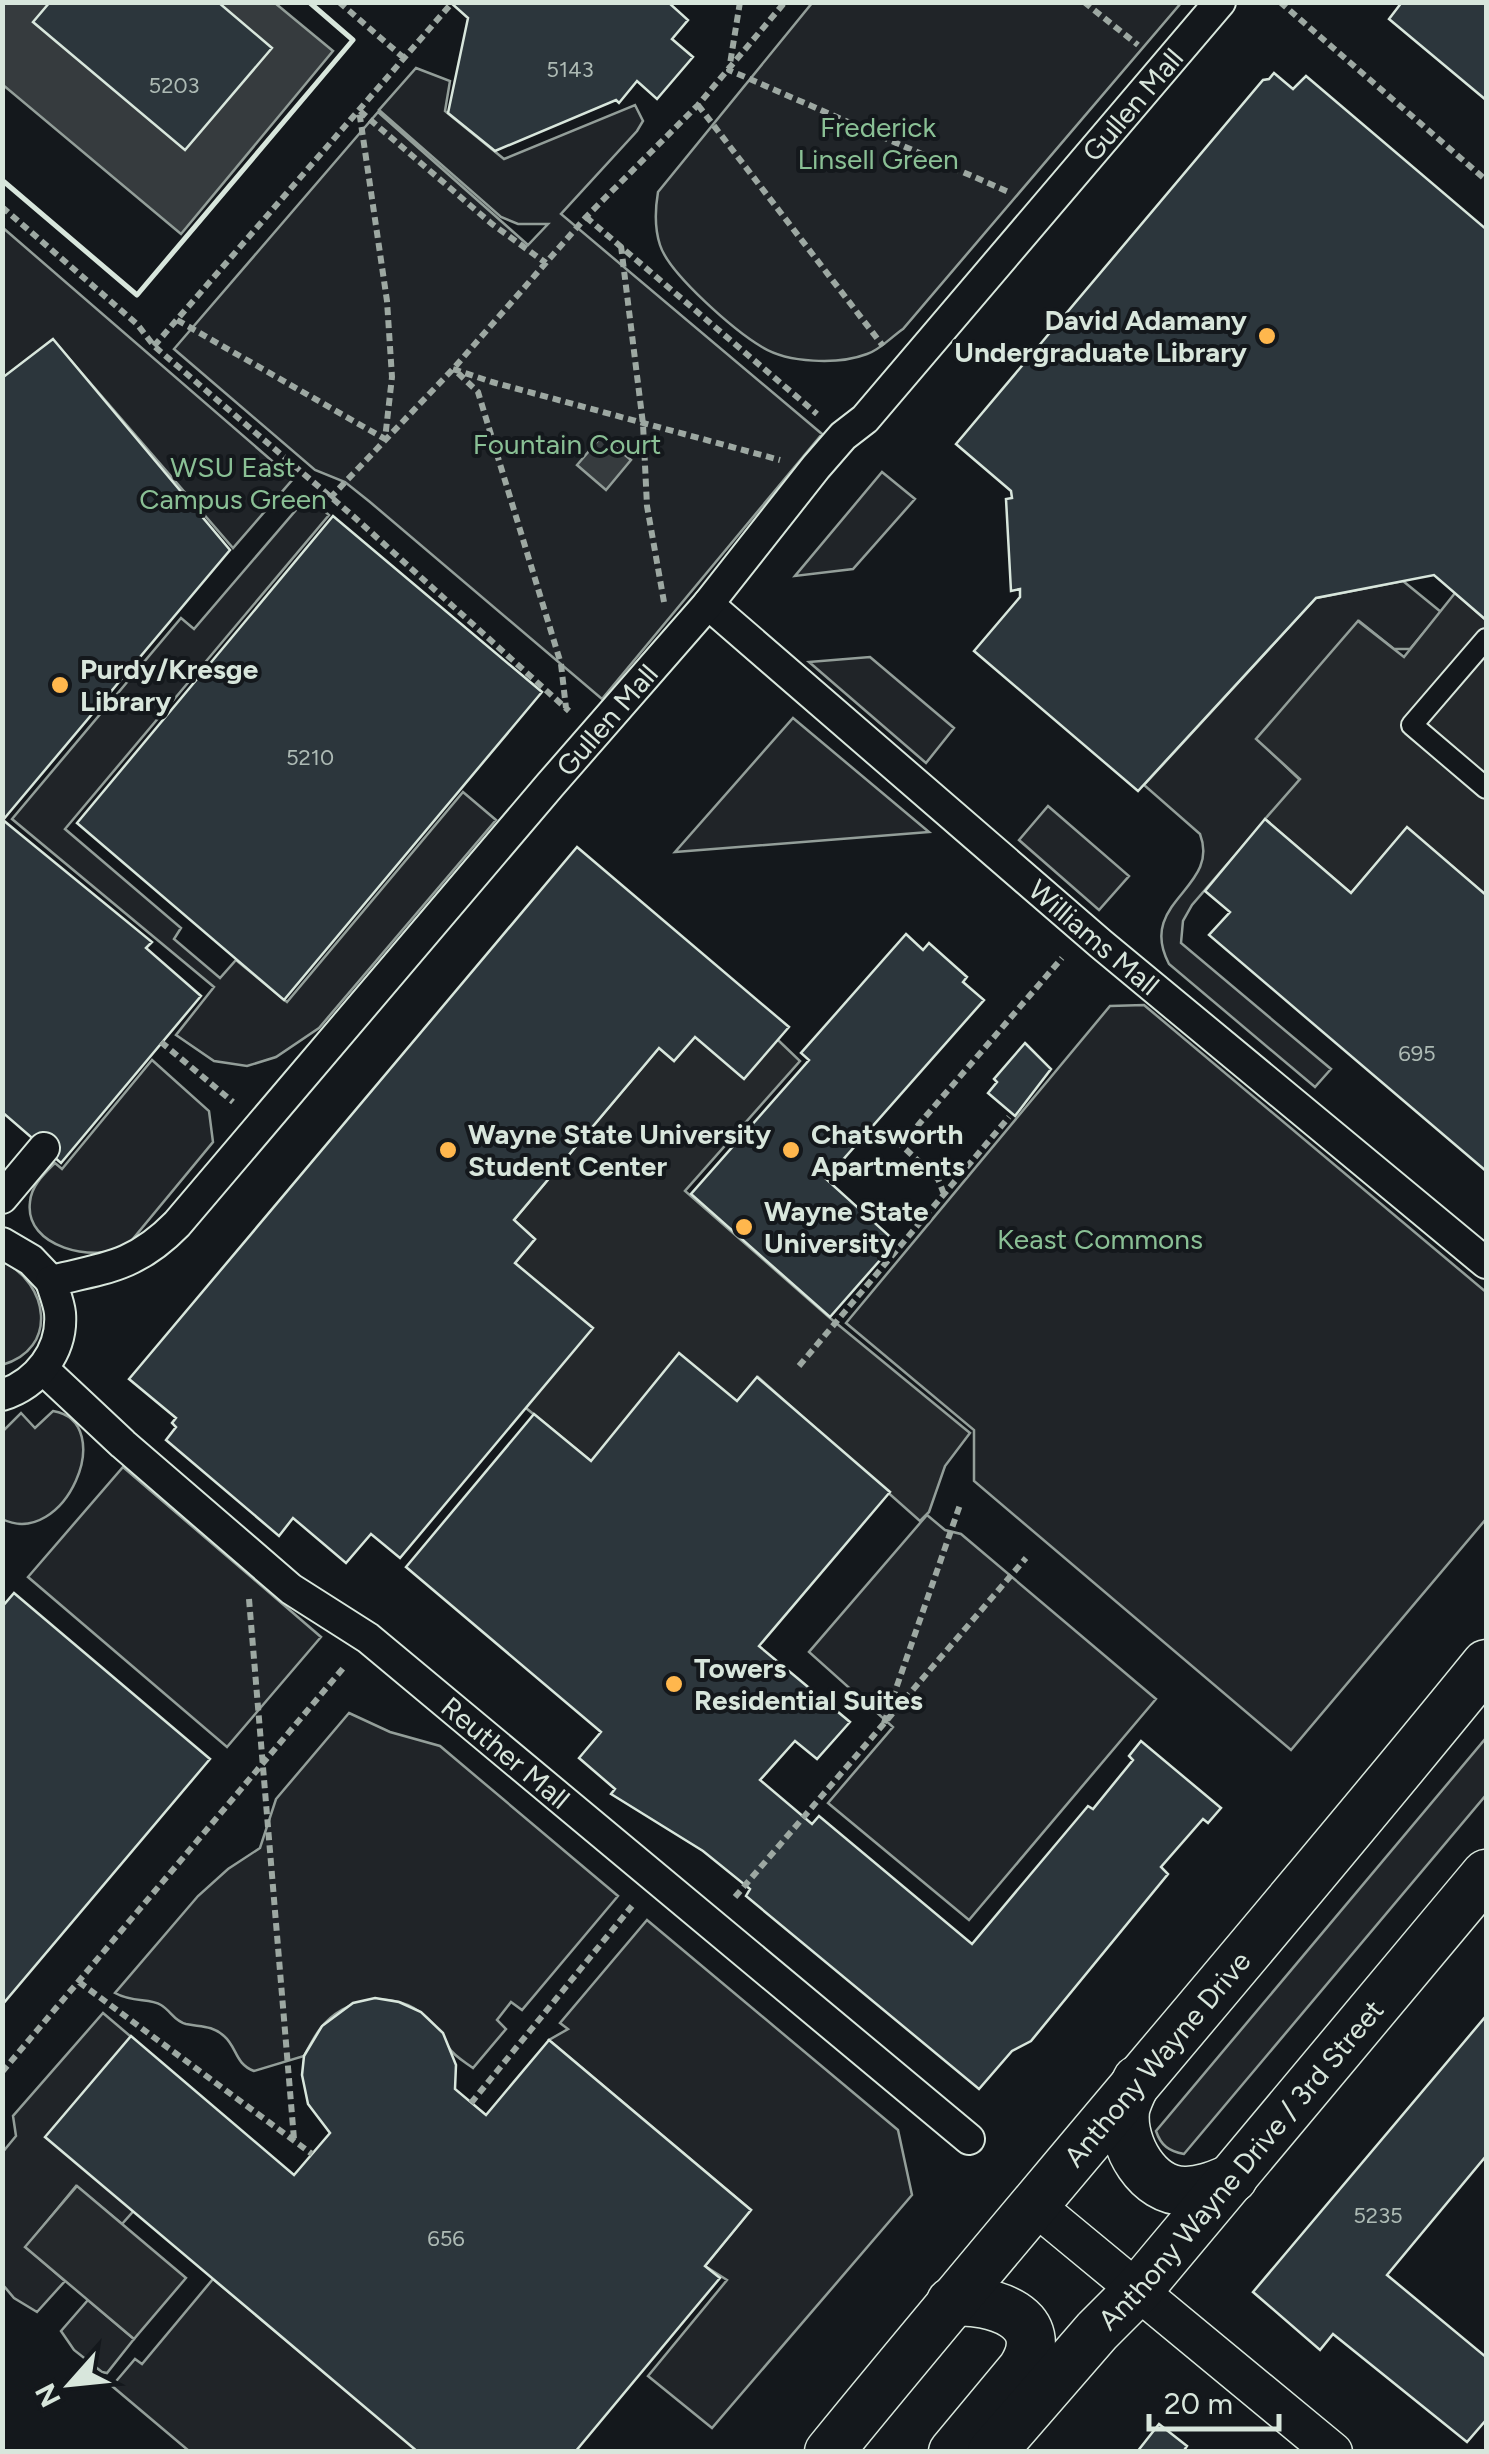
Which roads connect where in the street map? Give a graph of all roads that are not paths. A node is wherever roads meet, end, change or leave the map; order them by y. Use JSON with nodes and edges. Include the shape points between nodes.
{"nodes":[{"id":1,"x":1220,"y":2,"type":"edge"},
{"id":2,"x":708,"y":604,"type":"junction"},
{"id":3,"x":1486,"y":639,"type":"edge"},
{"id":4,"x":1486,"y":788,"type":"edge"},
{"id":5,"x":44,"y":1148,"type":"dead end"},
{"id":6,"x":2,"y":1198,"type":"edge"},
{"id":7,"x":2,"y":1242,"type":"edge"},
{"id":8,"x":1486,"y":1263,"type":"edge"},
{"id":9,"x":51,"y":1281,"type":"junction"},
{"id":10,"x":43,"y":1370,"type":"junction"},
{"id":11,"x":2,"y":1395,"type":"edge"},
{"id":12,"x":1486,"y":1664,"type":"edge"},
{"id":13,"x":1486,"y":1874,"type":"edge"},
{"id":14,"x":1137,"y":2080,"type":"junction"},
{"id":15,"x":969,"y":2140,"type":"dead end"},
{"id":16,"x":1233,"y":2178,"type":"junction"},
{"id":17,"x":1033,"y":2204,"type":"junction"},
{"id":18,"x":1138,"y":2290,"type":"junction"},
{"id":19,"x":952,"y":2302,"type":"junction"},
{"id":20,"x":829,"y":2452,"type":"edge"},
{"id":21,"x":953,"y":2452,"type":"edge"},
{"id":22,"x":992,"y":2452,"type":"edge"},
{"id":23,"x":1333,"y":2452,"type":"edge"}],
"edges":[{"from":1,"to":2,"type":"street","name":"Gullen Mall","via":[[865,419],[843,436]]},
{"from":2,"to":8,"type":"street","name":"Williams Mall"},
{"from":2,"to":9,"type":"street","name":"Gullen Mall","via":[[158,1244],[136,1259]]},
{"from":3,"to":4,"type":"lane","via":[[1412,725]]},
{"from":5,"to":6,"type":"street"},
{"from":7,"to":9,"type":"street"},
{"from":9,"to":10,"type":"street","via":[[60,1314]]},
{"from":10,"to":11,"type":"street"},
{"from":10,"to":15,"type":"street","name":"Reuther Mall","via":[[292,1588],[368,1638]]},
{"from":12,"to":14,"type":"street","name":"Anthony Wayne Drive"},
{"from":13,"to":16,"type":"street","name":"Anthony Wayne Drive / 3rd Street"},
{"from":14,"to":16,"type":"street","via":[[1125,2126],[1147,2174],[1182,2192]]},
{"from":14,"to":17,"type":"street","name":"Anthony Wayne Drive"},
{"from":16,"to":18,"type":"street","name":"Anthony Wayne Drive / 3rd Street"},
{"from":17,"to":18,"type":"street"},
{"from":17,"to":19,"type":"street","name":"Anthony Wayne Drive"},
{"from":18,"to":22,"type":"street","name":"Anthony Wayne Drive / 3rd Street"},
{"from":18,"to":23,"type":"street"},
{"from":19,"to":20,"type":"street","name":"Anthony Wayne Drive"},
{"from":19,"to":21,"type":"street","via":[[996,2304],[1018,2317],[1031,2339],[1022,2369]]}]}
